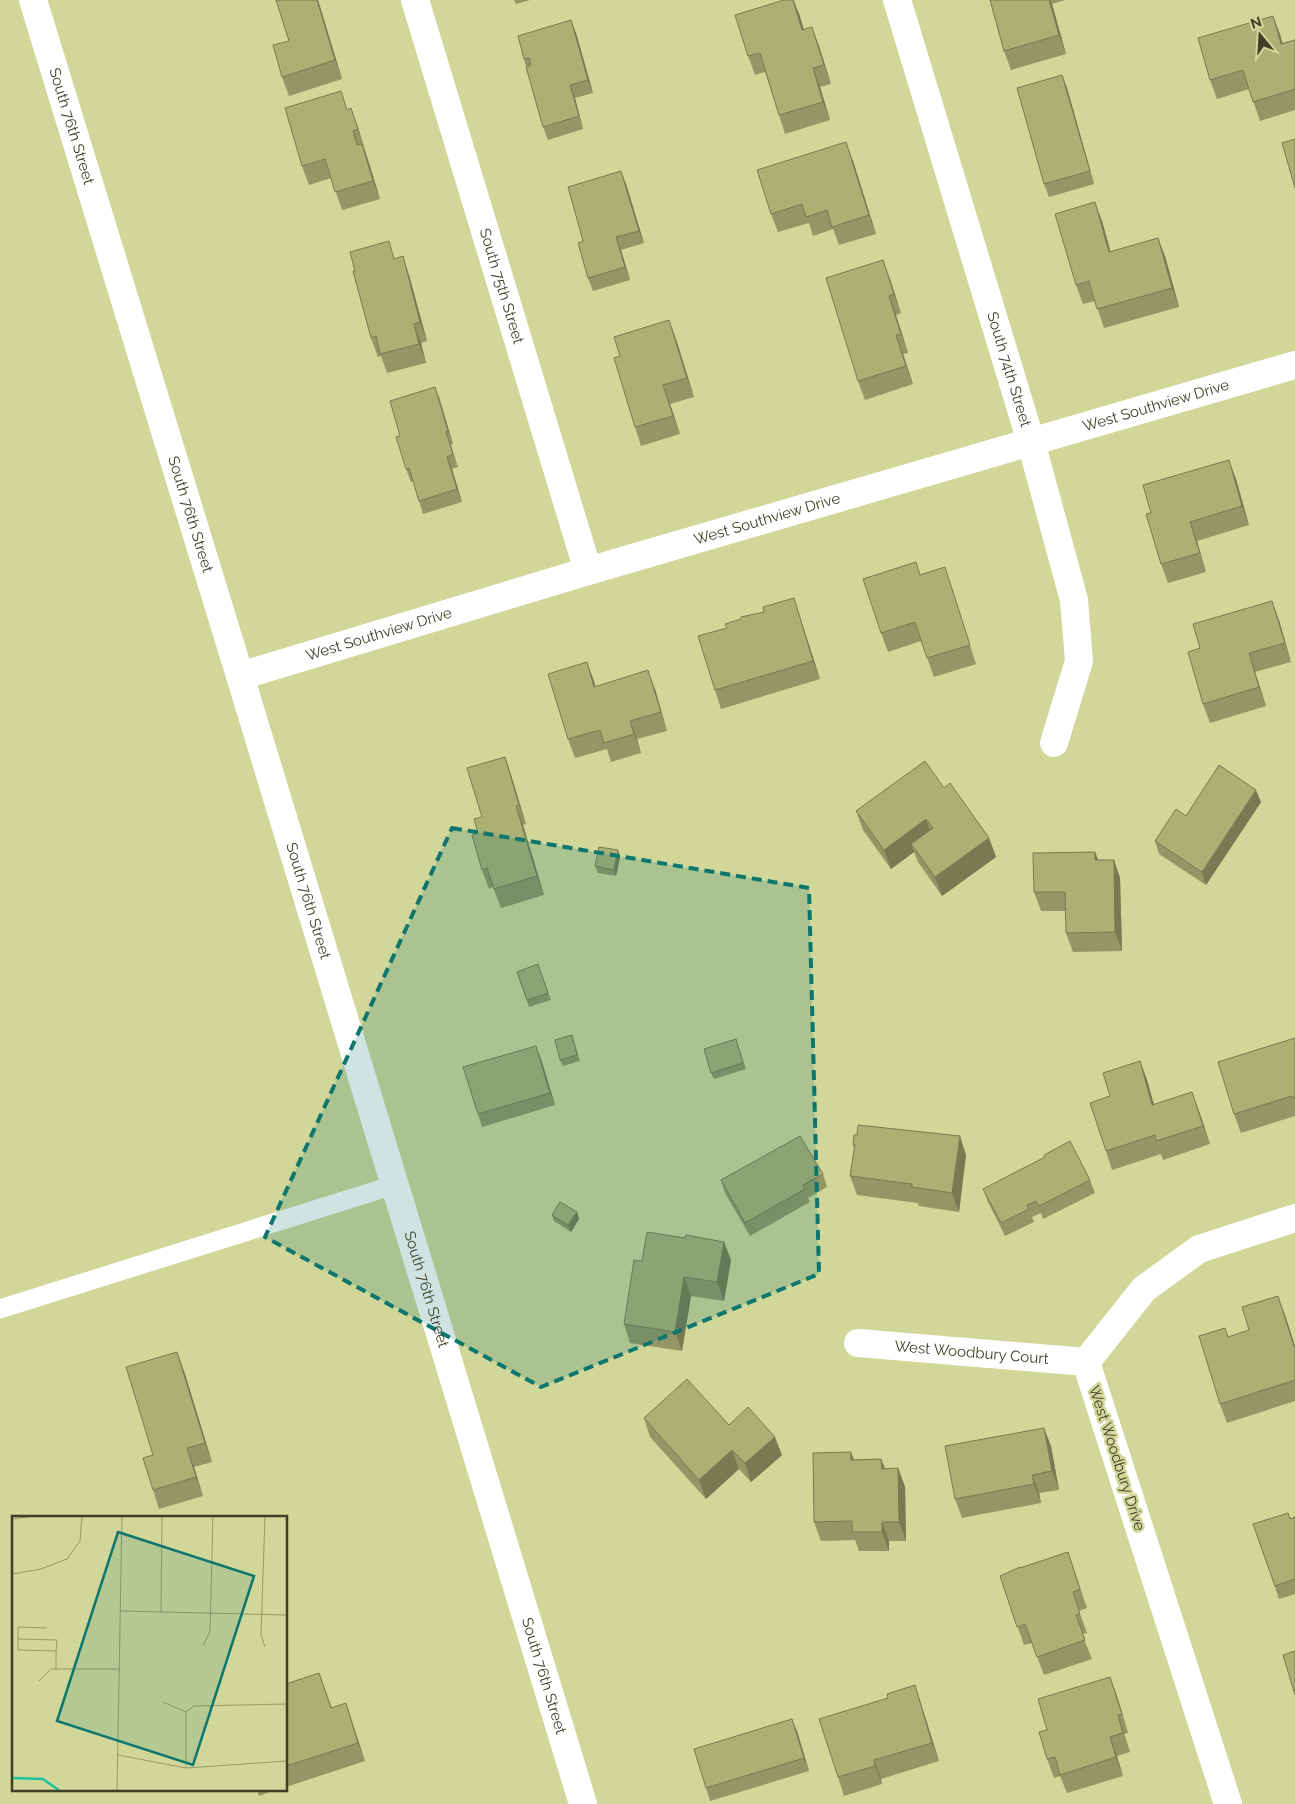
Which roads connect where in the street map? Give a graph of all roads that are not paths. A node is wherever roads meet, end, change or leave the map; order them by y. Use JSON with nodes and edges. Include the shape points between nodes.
{"nodes":[{"id":1,"x":33,"y":0,"type":"edge"},
{"id":2,"x":415,"y":0,"type":"edge"},
{"id":3,"x":897,"y":0,"type":"edge"},
{"id":4,"x":1295,"y":365,"type":"edge"},
{"id":5,"x":1031,"y":442,"type":"junction"},
{"id":6,"x":588,"y":571,"type":"junction"},
{"id":7,"x":240,"y":676,"type":"junction"},
{"id":8,"x":1054,"y":743,"type":"dead end"},
{"id":9,"x":394,"y":1185,"type":"junction"},
{"id":10,"x":1295,"y":1218,"type":"edge"},
{"id":11,"x":0,"y":1309,"type":"edge"},
{"id":12,"x":858,"y":1342,"type":"dead end"},
{"id":13,"x":1086,"y":1362,"type":"junction"},
{"id":14,"x":583,"y":1804,"type":"edge"},
{"id":15,"x":1228,"y":1804,"type":"edge"}],
"edges":[{"from":1,"to":7,"type":"street","name":"South 76th Street"},
{"from":2,"to":6,"type":"street","name":"South 75th Street"},
{"from":3,"to":5,"type":"street","name":"South 74th Street"},
{"from":4,"to":5,"type":"street","name":"West Southview Drive"},
{"from":5,"to":6,"type":"street","name":"West Southview Drive"},
{"from":5,"to":8,"type":"street","name":"South 74th Street","via":[[1074,600],[1080,661]]},
{"from":6,"to":7,"type":"street","name":"West Southview Drive"},
{"from":7,"to":9,"type":"street","name":"South 76th Street"},
{"from":9,"to":11,"type":"lane"},
{"from":9,"to":14,"type":"street","name":"South 76th Street"},
{"from":10,"to":13,"type":"street","via":[[1199,1249],[1144,1289]]},
{"from":12,"to":13,"type":"street","name":"West Woodbury Court"},
{"from":13,"to":15,"type":"street","name":"West Woodbury Drive"}]}
